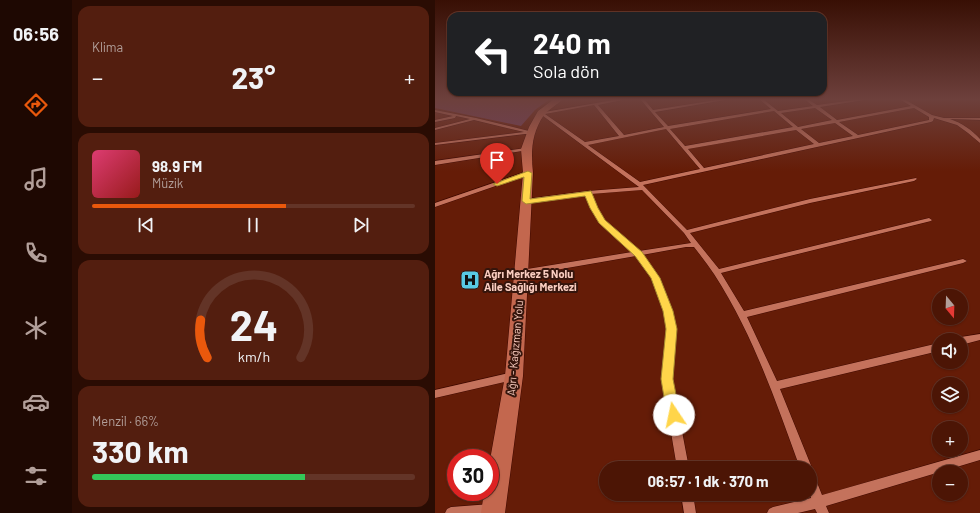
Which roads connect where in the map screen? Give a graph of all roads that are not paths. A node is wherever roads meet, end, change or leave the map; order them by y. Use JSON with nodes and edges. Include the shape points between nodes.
{"nodes":[{"id":1,"x":458,"y":123,"type":"edge"},
{"id":2,"x":493,"y":123,"type":"edge"},
{"id":3,"x":536,"y":123,"type":"edge"},
{"id":4,"x":555,"y":123,"type":"edge"},
{"id":5,"x":611,"y":123,"type":"edge"},
{"id":6,"x":662,"y":123,"type":"edge"},
{"id":7,"x":699,"y":123,"type":"edge"},
{"id":8,"x":791,"y":123,"type":"edge"},
{"id":9,"x":819,"y":123,"type":"edge"},
{"id":10,"x":840,"y":123,"type":"edge"},
{"id":11,"x":927,"y":123,"type":"edge"},
{"id":12,"x":953,"y":123,"type":"edge"},
{"id":13,"x":796,"y":127,"type":"junction"},
{"id":14,"x":435,"y":128,"type":"edge"},
{"id":15,"x":666,"y":128,"type":"junction"},
{"id":16,"x":531,"y":132,"type":"junction"},
{"id":17,"x":622,"y":136,"type":"junction"},
{"id":18,"x":857,"y":137,"type":"junction"},
{"id":19,"x":980,"y":142,"type":"edge"},
{"id":20,"x":435,"y":144,"type":"edge"},
{"id":21,"x":584,"y":144,"type":"junction"},
{"id":22,"x":818,"y":145,"type":"junction"},
{"id":23,"x":685,"y":148,"type":"junction"},
{"id":24,"x":526,"y":149,"type":"junction"},
{"id":25,"x":435,"y":163,"type":"edge"},
{"id":26,"x":703,"y":170,"type":"junction"},
{"id":27,"x":528,"y":173,"type":"junction"},
{"id":28,"x":914,"y":179,"type":"dead end"},
{"id":29,"x":641,"y":186,"type":"junction"},
{"id":30,"x":588,"y":193,"type":"junction"},
{"id":31,"x":526,"y":201,"type":"junction"},
{"id":32,"x":435,"y":206,"type":"edge"},
{"id":33,"x":929,"y":220,"type":"dead end"},
{"id":34,"x":687,"y":232,"type":"junction"},
{"id":35,"x":696,"y":245,"type":"junction"},
{"id":36,"x":638,"y":254,"type":"junction"},
{"id":37,"x":963,"y":261,"type":"dead end"},
{"id":38,"x":717,"y":272,"type":"junction"},
{"id":39,"x":521,"y":273,"type":"junction"},
{"id":40,"x":742,"y":315,"type":"junction"},
{"id":41,"x":980,"y":337,"type":"edge"},
{"id":42,"x":968,"y":340,"type":"edge"},
{"id":43,"x":932,"y":349,"type":"edge"},
{"id":44,"x":514,"y":376,"type":"junction"},
{"id":45,"x":774,"y":386,"type":"junction"},
{"id":46,"x":435,"y":394,"type":"edge"},
{"id":47,"x":980,"y":455,"type":"edge"},
{"id":48,"x":682,"y":461,"type":"edge"},
{"id":49,"x":803,"y":461,"type":"edge"},
{"id":50,"x":817,"y":497,"type":"edge"},
{"id":51,"x":688,"y":501,"type":"edge"},
{"id":52,"x":821,"y":508,"type":"edge"},
{"id":53,"x":493,"y":512,"type":"edge"},
{"id":54,"x":451,"y":513,"type":"edge"},
{"id":55,"x":690,"y":513,"type":"edge"},
{"id":56,"x":773,"y":513,"type":"edge"}],
"edges":[{"from":1,"to":14,"type":"street"},
{"from":2,"to":16,"type":"street"},
{"from":3,"to":16,"type":"main road","name":"Ağrı - Kağızman Yolu"},
{"from":4,"to":21,"type":"street"},
{"from":5,"to":17,"type":"street"},
{"from":6,"to":15,"type":"street"},
{"from":7,"to":15,"type":"street"},
{"from":8,"to":13,"type":"street"},
{"from":9,"to":13,"type":"street"},
{"from":10,"to":18,"type":"street"},
{"from":11,"to":18,"type":"street"},
{"from":12,"to":19,"type":"street","via":[[969,130]]},
{"from":13,"to":22,"type":"street"},
{"from":13,"to":23,"type":"street"},
{"from":15,"to":17,"type":"street"},
{"from":15,"to":23,"type":"street"},
{"from":16,"to":20,"type":"street"},
{"from":16,"to":24,"type":"main road","name":"Ağrı - Kağızman Yolu"},
{"from":17,"to":21,"type":"street"},
{"from":18,"to":22,"type":"street"},
{"from":21,"to":29,"type":"street"},
{"from":22,"to":26,"type":"street"},
{"from":23,"to":26,"type":"street"},
{"from":24,"to":25,"type":"street"},
{"from":24,"to":27,"type":"main road","name":"Ağrı - Kağızman Yolu"},
{"from":26,"to":29,"type":"street"},
{"from":27,"to":31,"type":"main road","name":"Ağrı - Kağızman Yolu"},
{"from":27,"to":32,"type":"street"},
{"from":28,"to":34,"type":"street","via":[[810,200]]},
{"from":29,"to":30,"type":"street"},
{"from":29,"to":34,"type":"street"},
{"from":30,"to":31,"type":"street"},
{"from":30,"to":36,"type":"street","via":[[602,222]]},
{"from":31,"to":39,"type":"main road","name":"Ağrı - Kağızman Yolu"},
{"from":33,"to":38,"type":"street"},
{"from":34,"to":35,"type":"street"},
{"from":35,"to":36,"type":"street"},
{"from":35,"to":38,"type":"street"},
{"from":36,"to":39,"type":"street"},
{"from":36,"to":48,"type":"street","via":[[656,278],[668,311],[671,341],[667,379]]},
{"from":37,"to":40,"type":"street"},
{"from":38,"to":40,"type":"street"},
{"from":39,"to":44,"type":"main road","name":"Ağrı - Kağızman Yolu"},
{"from":40,"to":45,"type":"street"},
{"from":41,"to":42,"type":"street"},
{"from":43,"to":45,"type":"street"},
{"from":44,"to":46,"type":"street"},
{"from":44,"to":53,"type":"main road","name":"Ağrı - Kağızman Yolu"},
{"from":45,"to":49,"type":"street"},
{"from":47,"to":52,"type":"street"},
{"from":50,"to":52,"type":"street"},
{"from":51,"to":55,"type":"street"},
{"from":52,"to":56,"type":"street"},
{"from":53,"to":54,"type":"street"}]}
